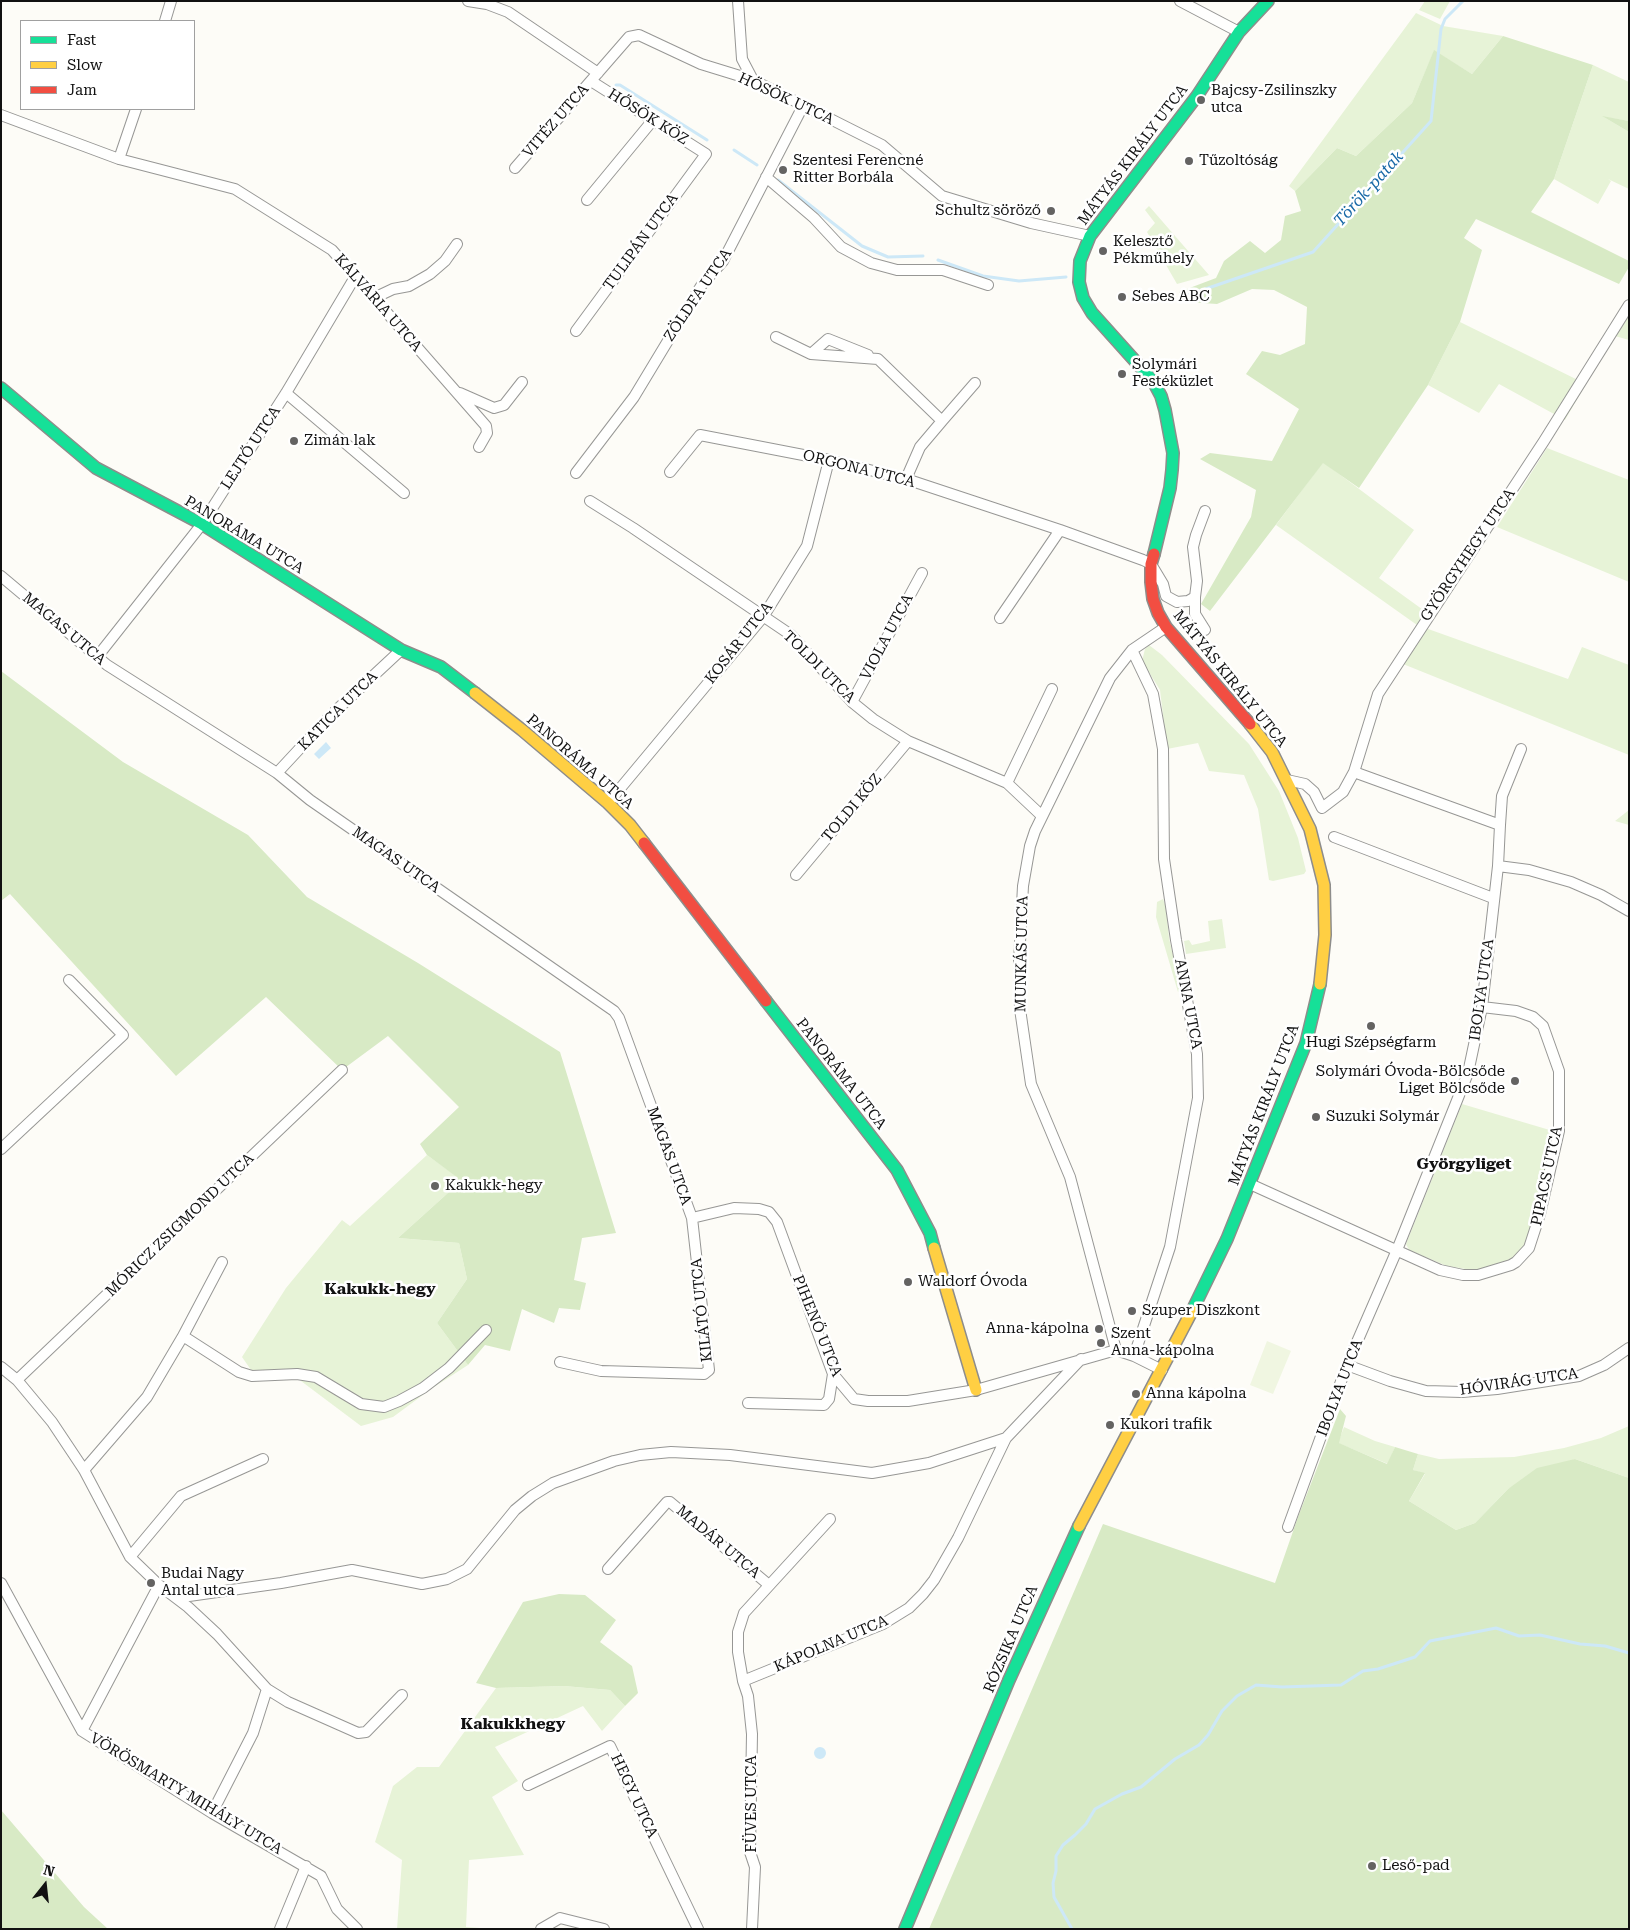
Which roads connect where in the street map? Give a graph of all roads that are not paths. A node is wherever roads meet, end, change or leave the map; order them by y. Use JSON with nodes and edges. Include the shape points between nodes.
{"nodes":[{"id":1,"x":171,"y":1,"type":"edge"},
{"id":2,"x":468,"y":1,"type":"edge"},
{"id":3,"x":738,"y":1,"type":"edge"},
{"id":4,"x":1180,"y":1,"type":"edge"},
{"id":5,"x":1268,"y":1,"type":"edge"},
{"id":6,"x":164,"y":20,"type":"edge"},
{"id":7,"x":1239,"y":32,"type":"junction"},
{"id":8,"x":595,"y":77,"type":"junction"},
{"id":9,"x":752,"y":80,"type":"junction"},
{"id":10,"x":803,"y":106,"type":"junction"},
{"id":11,"x":136,"y":110,"type":"edge"},
{"id":12,"x":1,"y":115,"type":"edge"},
{"id":13,"x":653,"y":120,"type":"junction"},
{"id":14,"x":706,"y":154,"type":"joint"},
{"id":15,"x":119,"y":159,"type":"junction"},
{"id":16,"x":515,"y":168,"type":"dead end"},
{"id":17,"x":766,"y":177,"type":"junction"},
{"id":18,"x":587,"y":200,"type":"dead end"},
{"id":19,"x":1090,"y":236,"type":"junction"},
{"id":20,"x":457,"y":244,"type":"dead end"},
{"id":21,"x":356,"y":277,"type":"junction"},
{"id":22,"x":988,"y":285,"type":"dead end"},
{"id":23,"x":374,"y":298,"type":"junction"},
{"id":24,"x":1629,"y":305,"type":"edge"},
{"id":25,"x":576,"y":331,"type":"dead end"},
{"id":26,"x":776,"y":337,"type":"dead end"},
{"id":27,"x":811,"y":354,"type":"junction"},
{"id":28,"x":878,"y":359,"type":"junction"},
{"id":29,"x":522,"y":382,"type":"dead end"},
{"id":30,"x":975,"y":383,"type":"dead end"},
{"id":31,"x":1,"y":388,"type":"edge"},
{"id":32,"x":454,"y":391,"type":"junction"},
{"id":33,"x":286,"y":393,"type":"junction"},
{"id":34,"x":942,"y":421,"type":"junction"},
{"id":35,"x":479,"y":447,"type":"dead end"},
{"id":36,"x":829,"y":460,"type":"junction"},
{"id":37,"x":670,"y":472,"type":"dead end"},
{"id":38,"x":576,"y":473,"type":"dead end"},
{"id":39,"x":906,"y":479,"type":"junction"},
{"id":40,"x":404,"y":493,"type":"dead end"},
{"id":41,"x":590,"y":502,"type":"dead end"},
{"id":42,"x":1205,"y":511,"type":"dead end"},
{"id":43,"x":202,"y":524,"type":"junction"},
{"id":44,"x":1060,"y":530,"type":"junction"},
{"id":45,"x":1150,"y":564,"type":"junction"},
{"id":46,"x":922,"y":573,"type":"dead end"},
{"id":47,"x":1,"y":576,"type":"edge"},
{"id":48,"x":1195,"y":597,"type":"junction"},
{"id":49,"x":763,"y":617,"type":"junction"},
{"id":50,"x":1000,"y":618,"type":"dead end"},
{"id":51,"x":1166,"y":627,"type":"junction"},
{"id":52,"x":1205,"y":630,"type":"dead end"},
{"id":53,"x":401,"y":650,"type":"junction"},
{"id":54,"x":1132,"y":650,"type":"junction"},
{"id":55,"x":97,"y":657,"type":"junction"},
{"id":56,"x":1052,"y":688,"type":"dead end"},
{"id":57,"x":852,"y":702,"type":"junction"},
{"id":58,"x":908,"y":741,"type":"junction"},
{"id":59,"x":1521,"y":749,"type":"dead end"},
{"id":60,"x":1354,"y":772,"type":"junction"},
{"id":61,"x":277,"y":773,"type":"junction"},
{"id":62,"x":1287,"y":780,"type":"junction"},
{"id":63,"x":1007,"y":783,"type":"junction"},
{"id":64,"x":608,"y":803,"type":"junction"},
{"id":65,"x":1042,"y":816,"type":"junction"},
{"id":66,"x":1500,"y":825,"type":"junction"},
{"id":67,"x":1334,"y":838,"type":"dead end"},
{"id":68,"x":1498,"y":866,"type":"junction"},
{"id":69,"x":796,"y":875,"type":"dead end"},
{"id":70,"x":1493,"y":898,"type":"junction"},
{"id":71,"x":1629,"y":911,"type":"edge"},
{"id":72,"x":69,"y":980,"type":"dead end"},
{"id":73,"x":1482,"y":1006,"type":"junction"},
{"id":74,"x":342,"y":1070,"type":"dead end"},
{"id":75,"x":1,"y":1149,"type":"edge"},
{"id":76,"x":1250,"y":1184,"type":"junction"},
{"id":77,"x":692,"y":1218,"type":"junction"},
{"id":78,"x":1397,"y":1250,"type":"junction"},
{"id":79,"x":222,"y":1262,"type":"dead end"},
{"id":80,"x":486,"y":1330,"type":"dead end"},
{"id":81,"x":184,"y":1336,"type":"junction"},
{"id":82,"x":1629,"y":1348,"type":"edge"},
{"id":83,"x":1116,"y":1350,"type":"junction"},
{"id":84,"x":1134,"y":1356,"type":"junction"},
{"id":85,"x":1081,"y":1359,"type":"junction"},
{"id":86,"x":560,"y":1362,"type":"dead end"},
{"id":87,"x":1347,"y":1365,"type":"junction"},
{"id":88,"x":1,"y":1367,"type":"edge"},
{"id":89,"x":1162,"y":1370,"type":"junction"},
{"id":90,"x":833,"y":1374,"type":"junction"},
{"id":91,"x":17,"y":1380,"type":"junction"},
{"id":92,"x":976,"y":1390,"type":"junction"},
{"id":93,"x":748,"y":1404,"type":"dead end"},
{"id":94,"x":1006,"y":1438,"type":"junction"},
{"id":95,"x":263,"y":1459,"type":"dead end"},
{"id":96,"x":84,"y":1470,"type":"junction"},
{"id":97,"x":830,"y":1519,"type":"dead end"},
{"id":98,"x":1288,"y":1527,"type":"dead end"},
{"id":99,"x":130,"y":1557,"type":"junction"},
{"id":100,"x":608,"y":1570,"type":"dead end"},
{"id":101,"x":1,"y":1583,"type":"edge"},
{"id":102,"x":769,"y":1585,"type":"junction"},
{"id":103,"x":163,"y":1588,"type":"junction"},
{"id":104,"x":743,"y":1681,"type":"junction"},
{"id":105,"x":267,"y":1689,"type":"junction"},
{"id":106,"x":402,"y":1695,"type":"dead end"},
{"id":107,"x":82,"y":1730,"type":"junction"},
{"id":108,"x":528,"y":1785,"type":"dead end"},
{"id":109,"x":212,"y":1813,"type":"junction"},
{"id":110,"x":306,"y":1866,"type":"junction"},
{"id":111,"x":280,"y":1929,"type":"edge"},
{"id":112,"x":357,"y":1929,"type":"edge"},
{"id":113,"x":541,"y":1929,"type":"edge"},
{"id":114,"x":604,"y":1929,"type":"edge"},
{"id":115,"x":698,"y":1929,"type":"edge"},
{"id":116,"x":752,"y":1929,"type":"edge"},
{"id":117,"x":905,"y":1929,"type":"edge"}],
"edges":[{"from":1,"to":6,"type":"street"},
{"from":2,"to":8,"type":"street","via":[[508,12]]},
{"from":3,"to":9,"type":"street","via":[[742,59]]},
{"from":4,"to":7,"type":"street"},
{"from":5,"to":7,"type":"main road","name":"MÁTYÁS KIRÁLY UTCA"},
{"from":7,"to":19,"type":"main road","name":"MÁTYÁS KIRÁLY UTCA","via":[[1196,96]]},
{"from":8,"to":9,"type":"street","name":"HŐSÖK UTCA","via":[[630,37],[639,35],[701,64]]},
{"from":8,"to":13,"type":"street","name":"HŐSÖK KÖZ"},
{"from":8,"to":16,"type":"street","name":"VITÉZ UTCA"},
{"from":9,"to":10,"type":"street","name":"HŐSÖK UTCA"},
{"from":10,"to":17,"type":"street","name":"ZÖLDFA UTCA"},
{"from":10,"to":19,"type":"street","name":"HŐSÖK UTCA","via":[[882,145],[942,196],[1029,223]]},
{"from":11,"to":15,"type":"street"},
{"from":12,"to":15,"type":"street","name":"KÁLVÁRIA UTCA"},
{"from":13,"to":14,"type":"street","name":"HŐSÖK KÖZ"},
{"from":13,"to":18,"type":"street"},
{"from":14,"to":25,"type":"street","name":"TULIPÁN UTCA"},
{"from":15,"to":21,"type":"street","name":"KÁLVÁRIA UTCA","via":[[235,189],[332,250]]},
{"from":17,"to":22,"type":"street","via":[[842,247],[871,263],[897,270],[943,270]]},
{"from":17,"to":38,"type":"street","name":"ZÖLDFA UTCA","via":[[723,261],[700,286],[634,397]]},
{"from":19,"to":45,"type":"main road","name":"MÁTYÁS KIRÁLY UTCA","via":[[1079,271],[1083,298],[1092,313],[1153,381],[1161,396],[1170,433],[1172,478]]},
{"from":20,"to":23,"type":"street","via":[[430,274],[409,286],[393,288]]},
{"from":21,"to":23,"type":"street","name":"KÁLVÁRIA UTCA"},
{"from":21,"to":33,"type":"street","name":"LEJTŐ UTCA"},
{"from":23,"to":32,"type":"street","name":"KÁLVÁRIA UTCA"},
{"from":24,"to":60,"type":"street","name":"GYÖRGYHEGY UTCA","via":[[1378,694]]},
{"from":26,"to":27,"type":"street"},
{"from":27,"to":28,"type":"street"},
{"from":27,"to":28,"type":"street","via":[[828,339]]},
{"from":28,"to":34,"type":"street"},
{"from":29,"to":32,"type":"street","name":"KÁLVÁRIA UTCA","via":[[504,405],[494,408]]},
{"from":30,"to":34,"type":"street"},
{"from":31,"to":43,"type":"main road","name":"PANORÁMA UTCA","via":[[96,468]]},
{"from":32,"to":35,"type":"street","name":"KÁLVÁRIA UTCA","via":[[486,426]]},
{"from":33,"to":40,"type":"street"},
{"from":33,"to":43,"type":"street","name":"LEJTŐ UTCA"},
{"from":34,"to":39,"type":"street","via":[[920,447]]},
{"from":36,"to":37,"type":"street","name":"ORGONA UTCA","via":[[700,435]]},
{"from":36,"to":39,"type":"street","name":"ORGONA UTCA"},
{"from":36,"to":49,"type":"street","name":"KOSÁR UTCA","via":[[807,546]]},
{"from":39,"to":44,"type":"street","name":"ORGONA UTCA"},
{"from":41,"to":49,"type":"street","name":"TOLDI UTCA"},
{"from":42,"to":48,"type":"street","via":[[1193,547],[1197,581]]},
{"from":43,"to":53,"type":"main road","name":"PANORÁMA UTCA"},
{"from":43,"to":55,"type":"street","name":"LEJTŐ UTCA"},
{"from":44,"to":45,"type":"street","name":"ORGONA UTCA"},
{"from":44,"to":50,"type":"street"},
{"from":45,"to":48,"type":"street","via":[[1163,584],[1166,596],[1177,602]]},
{"from":45,"to":51,"type":"main road","name":"MÁTYÁS KIRÁLY UTCA","via":[[1153,599]]},
{"from":46,"to":57,"type":"street","name":"VIOLA UTCA"},
{"from":47,"to":55,"type":"street","name":"MAGAS UTCA"},
{"from":48,"to":52,"type":"street","via":[[1195,614]]},
{"from":49,"to":57,"type":"street","name":"TOLDI UTCA","via":[[791,635]]},
{"from":49,"to":64,"type":"street","name":"KOSÁR UTCA"},
{"from":51,"to":54,"type":"street","name":"MUNKÁS UTCA"},
{"from":51,"to":62,"type":"main road","name":"MÁTYÁS KIRÁLY UTCA","via":[[1252,726],[1272,752]]},
{"from":53,"to":61,"type":"street","name":"KATICA UTCA","via":[[329,717]]},
{"from":53,"to":64,"type":"main road","name":"PANORÁMA UTCA","via":[[441,667]]},
{"from":54,"to":65,"type":"street","name":"MUNKÁS UTCA","via":[[1110,678]]},
{"from":54,"to":84,"type":"street","name":"ANNA UTCA","via":[[1153,694],[1158,717],[1163,749],[1164,860],[1198,1054],[1198,1098],[1170,1247]]},
{"from":55,"to":61,"type":"street","name":"MAGAS UTCA"},
{"from":56,"to":63,"type":"street"},
{"from":57,"to":58,"type":"street","name":"TOLDI UTCA"},
{"from":58,"to":63,"type":"street","name":"TOLDI UTCA"},
{"from":58,"to":69,"type":"street","name":"TOLDI KÖZ"},
{"from":59,"to":66,"type":"street","via":[[1502,796]]},
{"from":60,"to":62,"type":"street","name":"GYÖRGYHEGY UTCA","via":[[1343,792],[1322,808],[1306,784]]},
{"from":60,"to":66,"type":"street"},
{"from":61,"to":77,"type":"street","name":"MAGAS UTCA","via":[[310,800],[614,1011]]},
{"from":62,"to":76,"type":"main road","name":"MÁTYÁS KIRÁLY UTCA","via":[[1310,829],[1324,884],[1323,954],[1319,992],[1306,1043]]},
{"from":63,"to":65,"type":"street","name":"TOLDI UTCA"},
{"from":64,"to":92,"type":"main road","name":"PANORÁMA UTCA","via":[[630,825],[897,1170],[930,1233]]},
{"from":65,"to":83,"type":"street","name":"MUNKÁS UTCA","via":[[1030,846],[1024,886],[1019,961],[1020,1009],[1031,1084],[1070,1177]]},
{"from":66,"to":68,"type":"street","name":"IBOLYA UTCA"},
{"from":67,"to":70,"type":"street"},
{"from":68,"to":70,"type":"street","name":"IBOLYA UTCA"},
{"from":68,"to":71,"type":"street","via":[[1529,870],[1571,882]]},
{"from":70,"to":73,"type":"street","name":"IBOLYA UTCA"},
{"from":72,"to":75,"type":"street","via":[[123,1035]]},
{"from":73,"to":78,"type":"street","name":"IBOLYA UTCA","via":[[1468,1073]]},
{"from":73,"to":78,"type":"street","name":"PIPACS UTCA","via":[[1533,1017],[1543,1026],[1559,1071],[1559,1131],[1529,1248],[1511,1265],[1478,1275],[1440,1270]]},
{"from":74,"to":91,"type":"street","name":"MÓRICZ ZSIGMOND UTCA"},
{"from":76,"to":78,"type":"street"},
{"from":76,"to":89,"type":"main road","name":"MÁTYÁS KIRÁLY UTCA","via":[[1209,1278]]},
{"from":77,"to":86,"type":"street","name":"KILÁTÓ UTCA","via":[[709,1370],[704,1374],[601,1371]]},
{"from":77,"to":90,"type":"street","name":"PIHENŐ UTCA","via":[[734,1208],[769,1212],[777,1222]]},
{"from":78,"to":87,"type":"street","name":"IBOLYA UTCA"},
{"from":79,"to":81,"type":"street"},
{"from":80,"to":81,"type":"street","via":[[449,1368],[423,1388],[384,1407],[361,1404],[316,1377],[290,1374],[252,1376],[239,1372]]},
{"from":81,"to":96,"type":"street","via":[[147,1397]]},
{"from":82,"to":87,"type":"street","name":"HÓVIRÁG UTCA","via":[[1578,1376],[1462,1392],[1426,1391],[1390,1382]]},
{"from":83,"to":84,"type":"street"},
{"from":83,"to":85,"type":"street","name":"PIHENŐ UTCA"},
{"from":84,"to":89,"type":"street"},
{"from":85,"to":92,"type":"street","name":"PIHENŐ UTCA"},
{"from":85,"to":94,"type":"street"},
{"from":87,"to":98,"type":"street","name":"IBOLYA UTCA"},
{"from":88,"to":91,"type":"street"},
{"from":89,"to":117,"type":"main road","name":"RÓZSIKA UTCA","via":[[1087,1507],[1051,1584]]},
{"from":90,"to":92,"type":"street","name":"PIHENŐ UTCA","via":[[850,1396],[864,1401],[908,1401]]},
{"from":90,"to":93,"type":"street","via":[[829,1399],[824,1405]]},
{"from":91,"to":96,"type":"street","via":[[52,1422]]},
{"from":94,"to":103,"type":"street","via":[[929,1463],[872,1473],[730,1455],[671,1452],[640,1455],[553,1483],[532,1496],[516,1510],[467,1569],[447,1579],[422,1584],[352,1570],[189,1596]]},
{"from":94,"to":104,"type":"street","name":"KÁPOLNA UTCA","via":[[958,1538],[923,1594],[909,1608],[883,1624]]},
{"from":95,"to":99,"type":"street","via":[[181,1496]]},
{"from":96,"to":99,"type":"street"},
{"from":97,"to":102,"type":"street"},
{"from":99,"to":103,"type":"street"},
{"from":100,"to":102,"type":"street","name":"MADÁR UTCA","via":[[670,1502]]},
{"from":101,"to":107,"type":"street","name":"VÖRÖSMARTY MIHÁLY UTCA"},
{"from":102,"to":104,"type":"street","via":[[744,1613],[738,1632]]},
{"from":103,"to":105,"type":"street","via":[[217,1634]]},
{"from":103,"to":107,"type":"street"},
{"from":104,"to":116,"type":"street","name":"FÜVES UTCA","via":[[752,1734]]},
{"from":105,"to":106,"type":"street","via":[[288,1702],[358,1732],[366,1732]]},
{"from":105,"to":109,"type":"street","via":[[253,1733]]},
{"from":107,"to":109,"type":"street","name":"VÖRÖSMARTY MIHÁLY UTCA"},
{"from":108,"to":115,"type":"street","name":"HEGY UTCA","via":[[610,1746]]},
{"from":109,"to":110,"type":"street","name":"VÖRÖSMARTY MIHÁLY UTCA"},
{"from":110,"to":111,"type":"street"},
{"from":110,"to":112,"type":"street","name":"VÖRÖSMARTY MIHÁLY UTCA","via":[[321,1876],[337,1909]]},
{"from":113,"to":114,"type":"street","via":[[560,1918]]}]}
